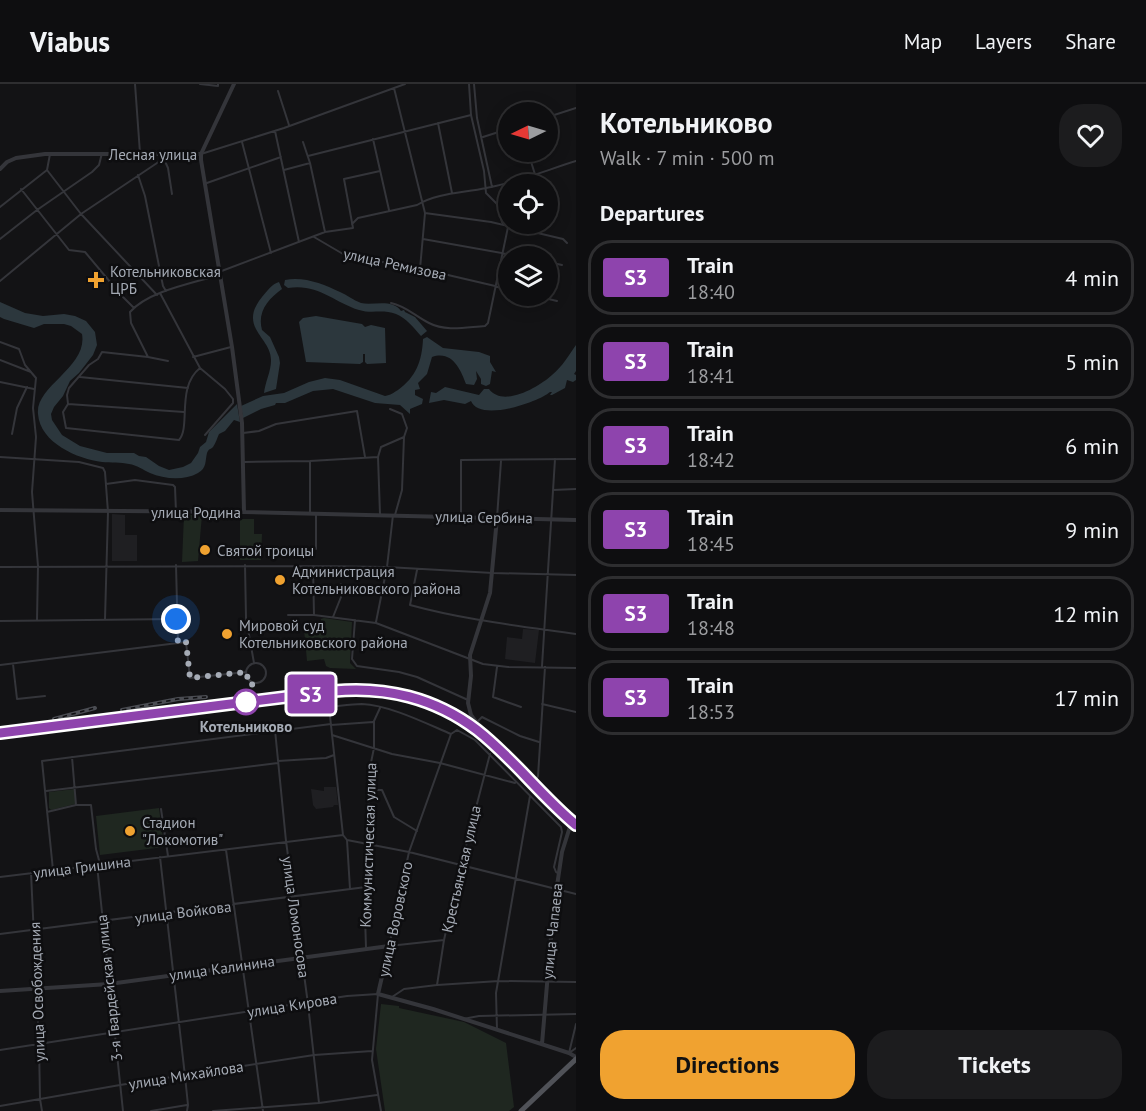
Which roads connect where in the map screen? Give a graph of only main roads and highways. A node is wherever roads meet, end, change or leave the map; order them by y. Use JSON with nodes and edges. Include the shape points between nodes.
{"nodes":[{"id":1,"x":576,"y":1058,"type":"edge"},
{"id":2,"x":521,"y":1111,"type":"edge"}],
"edges":[{"from":1,"to":2,"type":"main road"}]}
